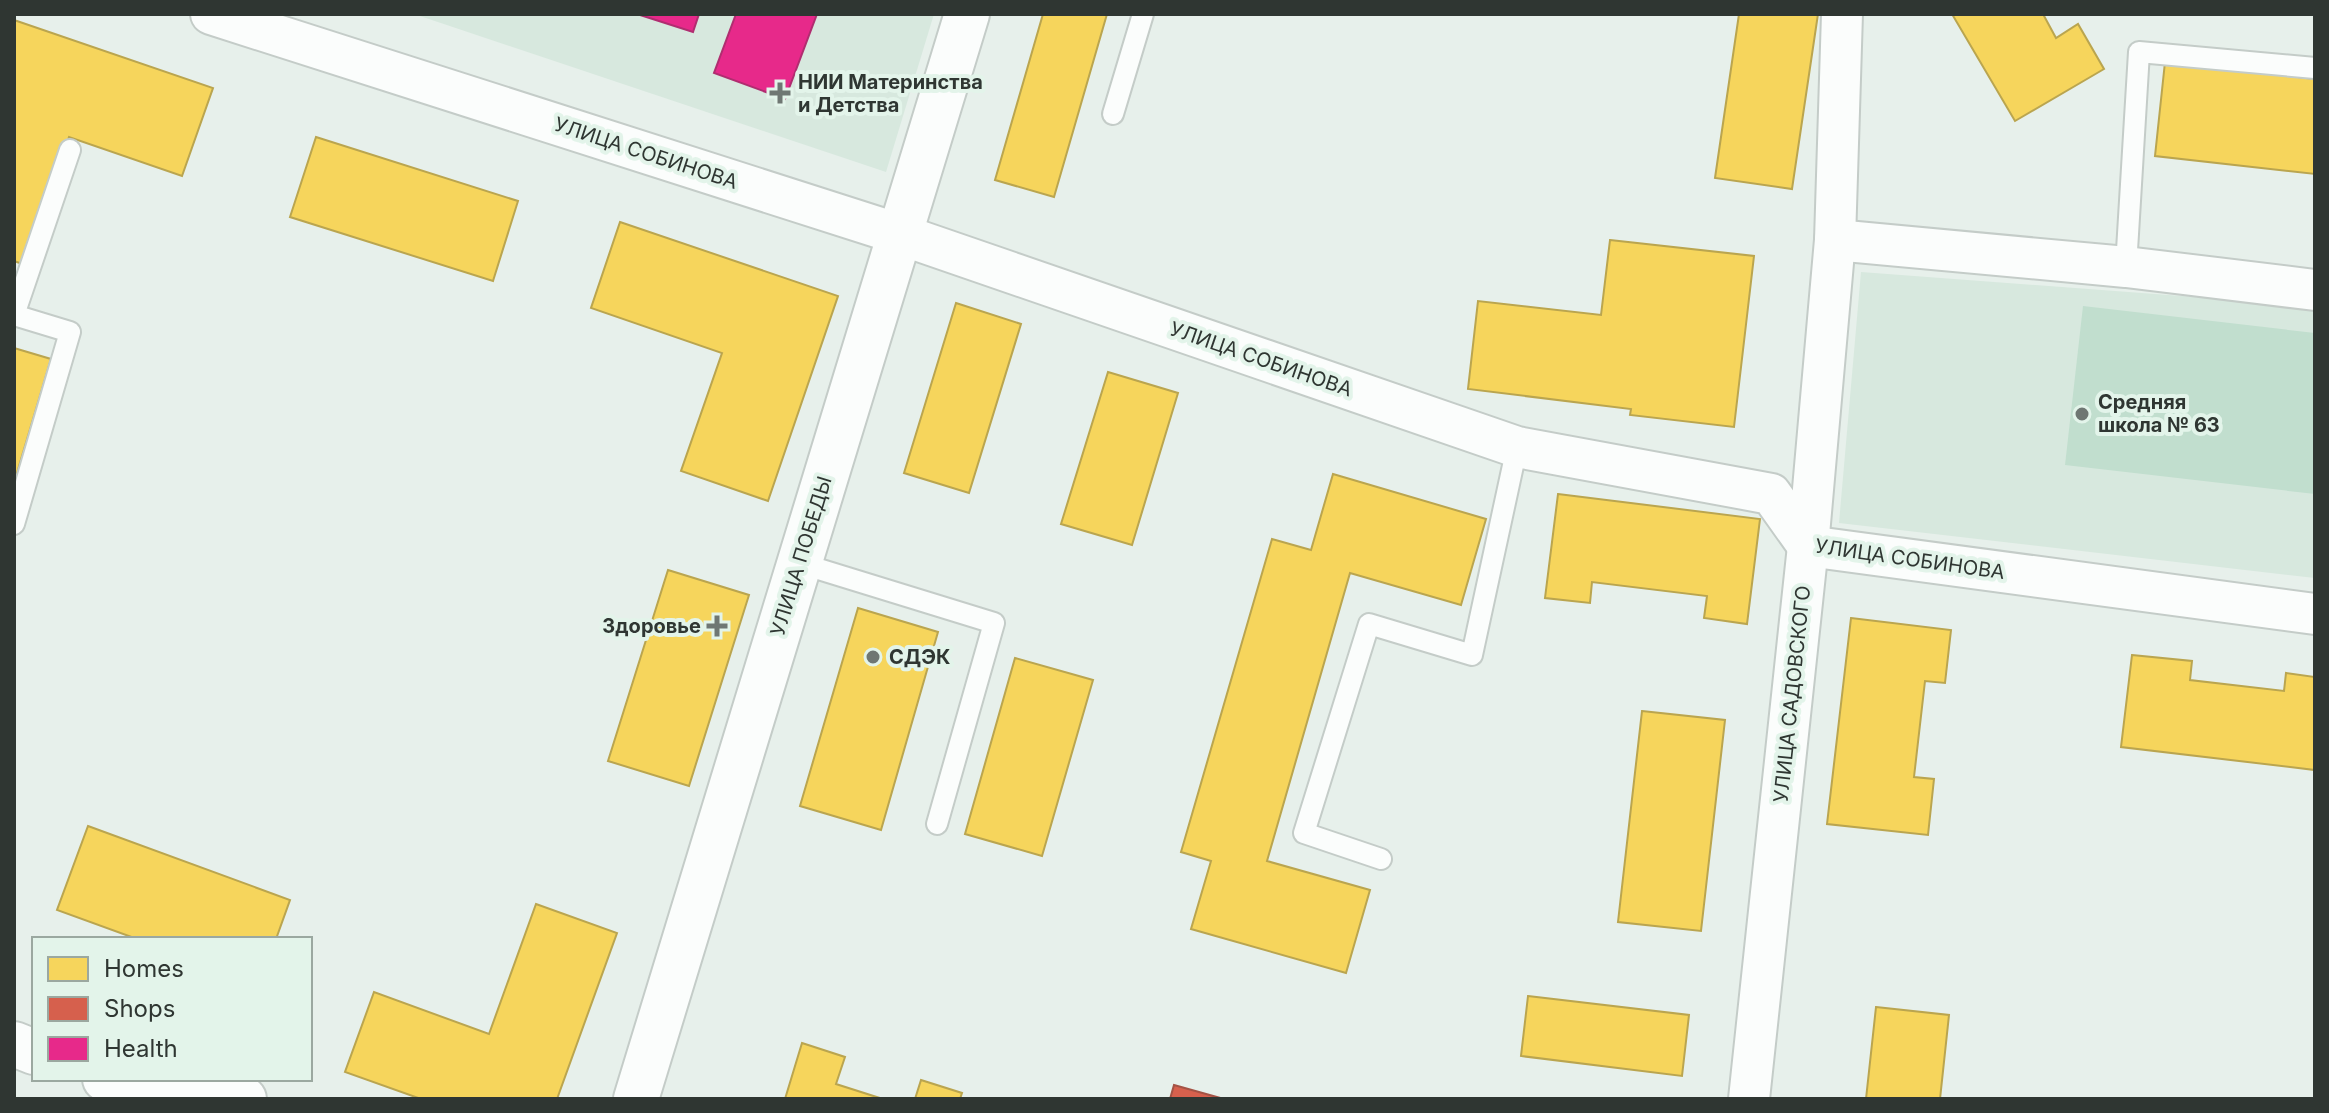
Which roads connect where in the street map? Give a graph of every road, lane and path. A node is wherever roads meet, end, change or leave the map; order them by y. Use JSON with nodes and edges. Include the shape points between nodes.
{"nodes":[{"id":1,"x":211,"y":14,"type":"edge"},
{"id":2,"x":967,"y":14,"type":"edge"},
{"id":3,"x":1143,"y":14,"type":"edge"},
{"id":4,"x":1842,"y":14,"type":"edge"},
{"id":5,"x":2315,"y":68,"type":"edge"},
{"id":6,"x":1113,"y":114,"type":"dead end"},
{"id":7,"x":70,"y":150,"type":"dead end"},
{"id":8,"x":899,"y":234,"type":"junction"},
{"id":9,"x":1835,"y":240,"type":"junction"},
{"id":10,"x":2126,"y":267,"type":"junction"},
{"id":11,"x":2315,"y":290,"type":"edge"},
{"id":12,"x":14,"y":315,"type":"edge"},
{"id":13,"x":1517,"y":447,"type":"junction"},
{"id":14,"x":14,"y":524,"type":"edge"},
{"id":15,"x":1808,"y":546,"type":"junction"},
{"id":16,"x":799,"y":563,"type":"junction"},
{"id":17,"x":2315,"y":614,"type":"edge"},
{"id":18,"x":937,"y":824,"type":"dead end"},
{"id":19,"x":1381,"y":859,"type":"dead end"},
{"id":20,"x":196,"y":1081,"type":"edge"},
{"id":21,"x":244,"y":1099,"type":"edge"},
{"id":22,"x":636,"y":1099,"type":"edge"},
{"id":23,"x":1749,"y":1099,"type":"edge"}],
"edges":[{"from":1,"to":8,"type":"street","name":"УЛИЦА СОБИНОВА"},
{"from":2,"to":8,"type":"street","name":"УЛИЦА ПОБЕДЫ"},
{"from":3,"to":6,"type":"lane"},
{"from":4,"to":9,"type":"street","name":"УЛИЦА САДОВСКОГО"},
{"from":5,"to":10,"type":"lane","via":[[2139,52]]},
{"from":7,"to":12,"type":"lane"},
{"from":8,"to":13,"type":"street","name":"УЛИЦА СОБИНОВА"},
{"from":8,"to":16,"type":"street","name":"УЛИЦА ПОБЕДЫ"},
{"from":9,"to":10,"type":"street"},
{"from":9,"to":15,"type":"street","name":"УЛИЦА САДОВСКОГО"},
{"from":10,"to":11,"type":"street"},
{"from":12,"to":14,"type":"lane","via":[[70,332]]},
{"from":13,"to":15,"type":"street","name":"УЛИЦА СОБИНОВА","via":[[1771,494]]},
{"from":13,"to":19,"type":"lane","via":[[1472,655],[1369,624],[1304,833]]},
{"from":15,"to":17,"type":"street","name":"УЛИЦА СОБИНОВА"},
{"from":15,"to":23,"type":"street","name":"УЛИЦА САДОВСКОГО"},
{"from":16,"to":18,"type":"lane","via":[[994,623]]},
{"from":16,"to":22,"type":"street","name":"УЛИЦА ПОБЕДЫ"},
{"from":20,"to":21,"type":"street"}]}
